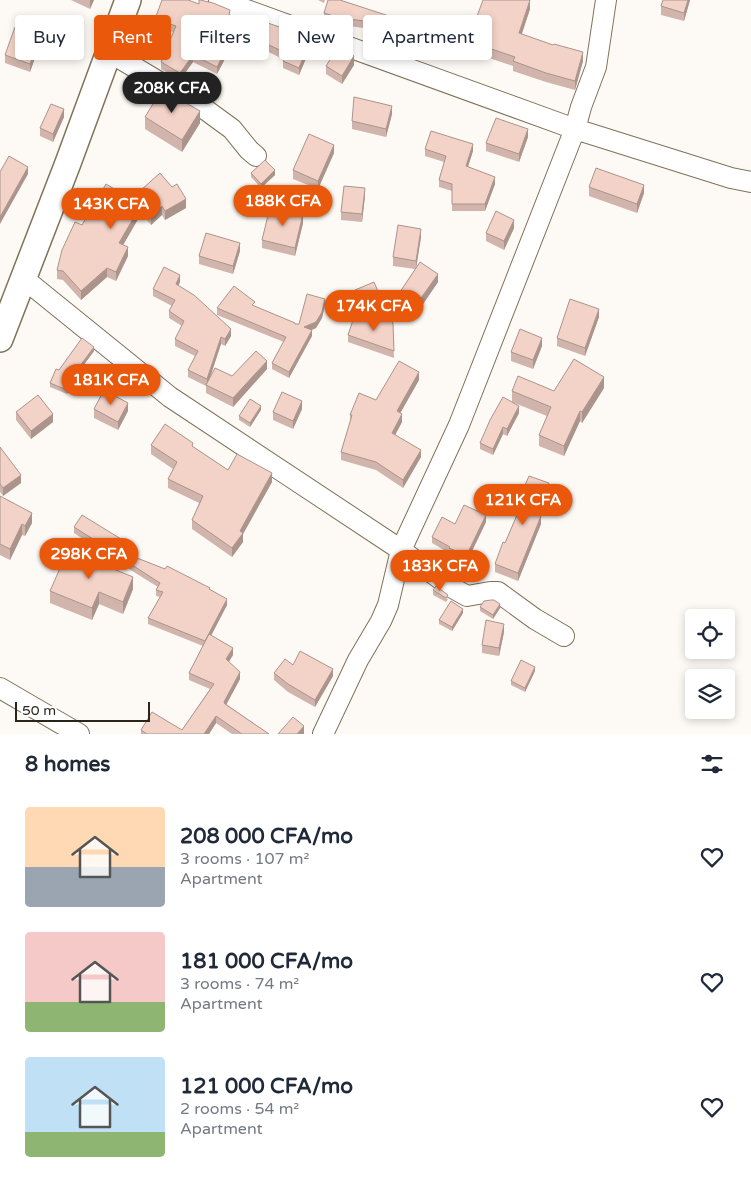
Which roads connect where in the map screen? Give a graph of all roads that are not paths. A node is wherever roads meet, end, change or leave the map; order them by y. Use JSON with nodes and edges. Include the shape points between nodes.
{"nodes":[{"id":1,"x":128,"y":0,"type":"edge"},
{"id":2,"x":219,"y":0,"type":"edge"},
{"id":3,"x":606,"y":0,"type":"edge"},
{"id":4,"x":123,"y":15,"type":"edge"},
{"id":5,"x":106,"y":60,"type":"edge"},
{"id":6,"x":122,"y":60,"type":"edge"},
{"id":7,"x":575,"y":128,"type":"junction"},
{"id":8,"x":256,"y":156,"type":"dead end"},
{"id":9,"x":751,"y":182,"type":"edge"},
{"id":10,"x":23,"y":278,"type":"junction"},
{"id":11,"x":0,"y":339,"type":"edge"},
{"id":12,"x":401,"y":550,"type":"junction"},
{"id":13,"x":564,"y":636,"type":"dead end"},
{"id":14,"x":0,"y":688,"type":"edge"},
{"id":15,"x":79,"y":734,"type":"edge"},
{"id":16,"x":322,"y":734,"type":"edge"}],
"edges":[{"from":1,"to":4,"type":"street"},
{"from":2,"to":7,"type":"street"},
{"from":3,"to":7,"type":"street","via":[[596,67]]},
{"from":5,"to":10,"type":"street"},
{"from":6,"to":8,"type":"street","via":[[232,128]]},
{"from":7,"to":9,"type":"street"},
{"from":7,"to":12,"type":"street","via":[[459,425]]},
{"from":10,"to":11,"type":"street"},
{"from":10,"to":12,"type":"street","via":[[170,397]]},
{"from":12,"to":13,"type":"street","via":[[467,596],[498,592]]},
{"from":12,"to":16,"type":"street","via":[[388,605]]},
{"from":14,"to":15,"type":"street"}]}
